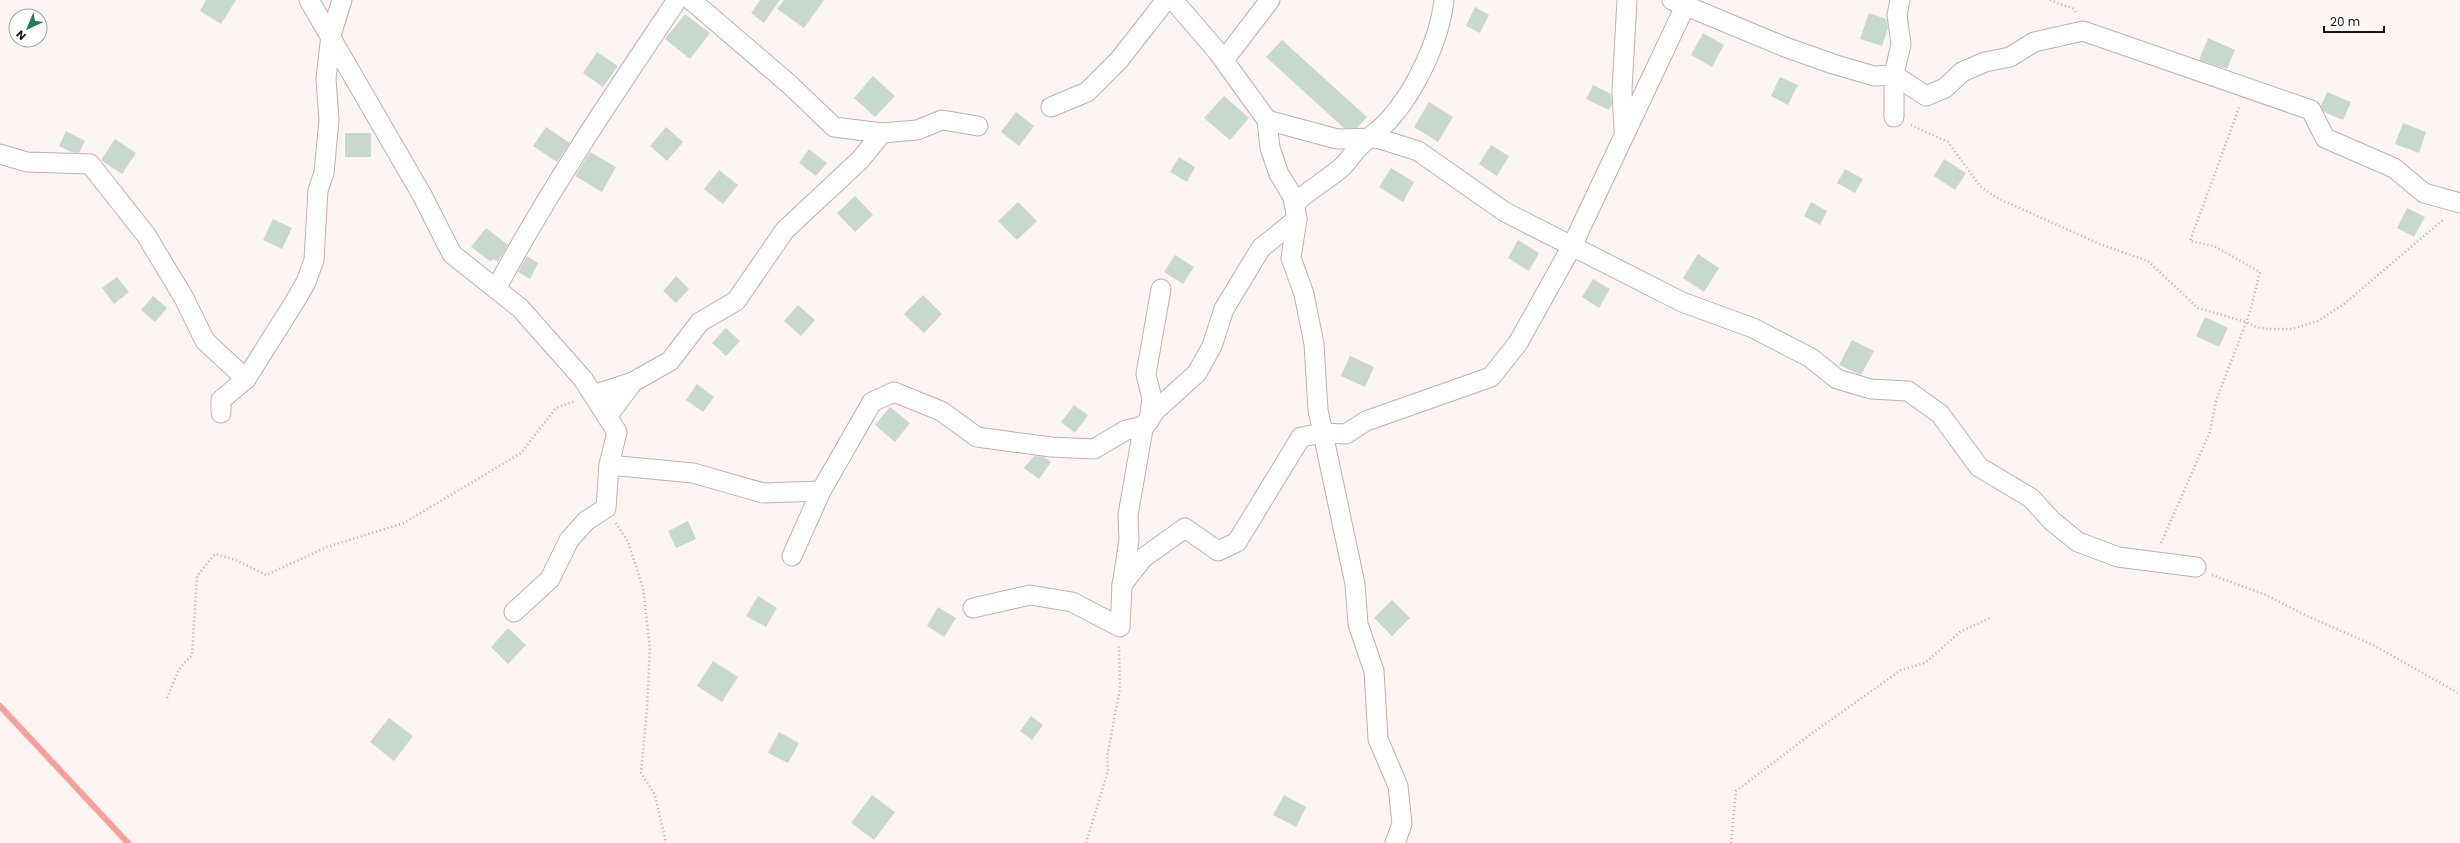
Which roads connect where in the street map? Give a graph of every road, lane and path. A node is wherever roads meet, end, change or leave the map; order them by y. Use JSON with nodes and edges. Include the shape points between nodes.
{"nodes":[{"id":1,"x":309,"y":0,"type":"edge"},
{"id":2,"x":342,"y":0,"type":"edge"},
{"id":3,"x":677,"y":0,"type":"edge"},
{"id":4,"x":691,"y":0,"type":"edge"},
{"id":5,"x":1166,"y":0,"type":"edge"},
{"id":6,"x":1173,"y":0,"type":"edge"},
{"id":7,"x":1270,"y":0,"type":"edge"},
{"id":8,"x":1444,"y":0,"type":"edge"},
{"id":9,"x":1627,"y":0,"type":"edge"},
{"id":10,"x":1900,"y":0,"type":"edge"},
{"id":11,"x":2050,"y":0,"type":"edge"},
{"id":12,"x":1682,"y":2,"type":"edge"},
{"id":13,"x":2083,"y":31,"type":"junction"},
{"id":14,"x":331,"y":35,"type":"junction"},
{"id":15,"x":1224,"y":60,"type":"junction"},
{"id":16,"x":1894,"y":75,"type":"junction"},
{"id":17,"x":2247,"y":87,"type":"junction"},
{"id":18,"x":1051,"y":107,"type":"dead end"},
{"id":19,"x":1894,"y":117,"type":"joint"},
{"id":20,"x":1267,"y":120,"type":"junction"},
{"id":21,"x":978,"y":126,"type":"dead end"},
{"id":22,"x":882,"y":133,"type":"junction"},
{"id":23,"x":1624,"y":134,"type":"junction"},
{"id":24,"x":1372,"y":138,"type":"junction"},
{"id":25,"x":0,"y":154,"type":"edge"},
{"id":26,"x":2455,"y":208,"type":"edge"},
{"id":27,"x":1296,"y":212,"type":"junction"},
{"id":28,"x":1572,"y":246,"type":"junction"},
{"id":29,"x":496,"y":289,"type":"junction"},
{"id":30,"x":1161,"y":289,"type":"dead end"},
{"id":31,"x":2246,"y":322,"type":"junction"},
{"id":32,"x":246,"y":378,"type":"junction"},
{"id":33,"x":633,"y":382,"type":"junction"},
{"id":34,"x":593,"y":395,"type":"junction"},
{"id":35,"x":221,"y":413,"type":"dead end"},
{"id":36,"x":607,"y":417,"type":"junction"},
{"id":37,"x":1149,"y":421,"type":"junction"},
{"id":38,"x":1323,"y":433,"type":"junction"},
{"id":39,"x":610,"y":465,"type":"junction"},
{"id":40,"x":821,"y":491,"type":"junction"},
{"id":41,"x":606,"y":508,"type":"junction"},
{"id":42,"x":792,"y":556,"type":"dead end"},
{"id":43,"x":2153,"y":560,"type":"junction"},
{"id":44,"x":2196,"y":567,"type":"joint"},
{"id":45,"x":1122,"y":585,"type":"junction"},
{"id":46,"x":974,"y":608,"type":"dead end"},
{"id":47,"x":514,"y":612,"type":"dead end"},
{"id":48,"x":1992,"y":617,"type":"dead end"},
{"id":49,"x":1120,"y":627,"type":"junction"},
{"id":50,"x":2460,"y":694,"type":"edge"},
{"id":51,"x":167,"y":698,"type":"dead end"},
{"id":52,"x":666,"y":843,"type":"edge"},
{"id":53,"x":1086,"y":843,"type":"edge"},
{"id":54,"x":1395,"y":843,"type":"edge"},
{"id":55,"x":1731,"y":843,"type":"edge"}],
"edges":[{"from":1,"to":14,"type":"street"},
{"from":2,"to":14,"type":"street"},
{"from":3,"to":29,"type":"street","via":[[626,73],[599,119],[547,196]]},
{"from":4,"to":22,"type":"street","via":[[783,79],[834,127]]},
{"from":5,"to":18,"type":"street","via":[[1119,60],[1087,92]]},
{"from":6,"to":15,"type":"street"},
{"from":7,"to":15,"type":"street"},
{"from":8,"to":24,"type":"street","via":[[1441,24],[1416,82],[1390,119]]},
{"from":9,"to":23,"type":"street","via":[[1622,90]]},
{"from":10,"to":16,"type":"street","via":[[1897,15],[1900,44]]},
{"from":11,"to":13,"type":"path","via":[[2074,9]]},
{"from":12,"to":16,"type":"street","via":[[1786,47],[1834,64],[1874,76]]},
{"from":12,"to":23,"type":"street"},
{"from":13,"to":16,"type":"street","via":[[2034,42],[2010,57],[1985,62],[1962,72],[1945,88],[1926,96]]},
{"from":13,"to":17,"type":"street"},
{"from":14,"to":29,"type":"street","via":[[422,195],[452,254]]},
{"from":14,"to":32,"type":"street","via":[[326,79],[329,120],[324,173],[318,190],[314,260],[306,282],[294,303]]},
{"from":15,"to":20,"type":"street"},
{"from":16,"to":19,"type":"street"},
{"from":17,"to":26,"type":"street","via":[[2311,110],[2325,138],[2394,168],[2424,193]]},
{"from":17,"to":31,"type":"path","via":[[2190,241],[2214,246],[2260,272]]},
{"from":19,"to":31,"type":"path","via":[[1948,142],[1980,186],[1995,197],[2102,245],[2148,261],[2198,308]]},
{"from":20,"to":24,"type":"street","via":[[1336,138]]},
{"from":20,"to":27,"type":"street","via":[[1270,148],[1279,174],[1293,197]]},
{"from":21,"to":22,"type":"street","via":[[942,120],[917,130]]},
{"from":22,"to":33,"type":"street","via":[[860,160],[785,230],[736,301],[700,322],[670,361]]},
{"from":23,"to":28,"type":"street"},
{"from":24,"to":27,"type":"street","via":[[1360,146],[1343,167],[1311,188]]},
{"from":24,"to":28,"type":"street","via":[[1418,151],[1505,212]]},
{"from":25,"to":32,"type":"street","via":[[27,162],[90,164],[146,235],[184,298],[205,341]]},
{"from":26,"to":31,"type":"path","via":[[2422,240],[2318,322],[2292,329],[2256,328]]},
{"from":27,"to":37,"type":"street","via":[[1261,248],[1224,309],[1212,346],[1197,373],[1155,411]]},
{"from":27,"to":38,"type":"street","via":[[1291,258],[1304,294],[1314,344],[1318,410]]},
{"from":28,"to":38,"type":"street","via":[[1518,342],[1491,376],[1366,421],[1346,434]]},
{"from":28,"to":43,"type":"street","via":[[1682,302],[1753,328],[1811,358],[1837,379],[1871,389],[1908,391],[1940,414],[1979,467],[2031,498],[2052,521],[2078,542],[2118,557]]},
{"from":29,"to":34,"type":"street","via":[[520,308],[583,379]]},
{"from":30,"to":37,"type":"street","via":[[1146,374],[1152,399]]},
{"from":31,"to":43,"type":"path","via":[[2216,401],[2210,432]]},
{"from":32,"to":35,"type":"street","via":[[221,400]]},
{"from":33,"to":34,"type":"street"},
{"from":33,"to":36,"type":"street"},
{"from":34,"to":36,"type":"street"},
{"from":34,"to":51,"type":"path","via":[[556,408],[521,453],[404,523],[327,547],[266,575],[236,560],[215,554],[197,576],[192,655],[179,669]]},
{"from":36,"to":39,"type":"street","via":[[617,432]]},
{"from":37,"to":40,"type":"street","via":[[1140,427],[1126,430],[1094,449],[1051,447],[977,437],[941,411],[894,392],[872,402]]},
{"from":37,"to":45,"type":"street","via":[[1143,429],[1138,447],[1128,515],[1129,540]]},
{"from":38,"to":45,"type":"street","via":[[1301,437],[1237,542],[1218,551],[1185,528],[1143,558]]},
{"from":38,"to":54,"type":"street","via":[[1355,584],[1358,624],[1374,671],[1378,739],[1398,786],[1402,824]]},
{"from":39,"to":40,"type":"street","via":[[693,473],[763,493]]},
{"from":39,"to":41,"type":"street"},
{"from":40,"to":42,"type":"street"},
{"from":41,"to":47,"type":"street","via":[[586,521],[569,540],[550,579]]},
{"from":41,"to":52,"type":"path","via":[[628,542],[643,588],[650,648],[648,708],[641,773],[655,795]]},
{"from":43,"to":44,"type":"street"},
{"from":44,"to":50,"type":"path","via":[[2266,595],[2304,615],[2373,644]]},
{"from":45,"to":49,"type":"street"},
{"from":46,"to":49,"type":"street","via":[[1030,595],[1072,602]]},
{"from":48,"to":55,"type":"path","via":[[1960,632],[1925,662],[1901,670],[1810,734],[1736,791]]},
{"from":49,"to":53,"type":"path","via":[[1120,688],[1107,757],[1108,771]]}]}
